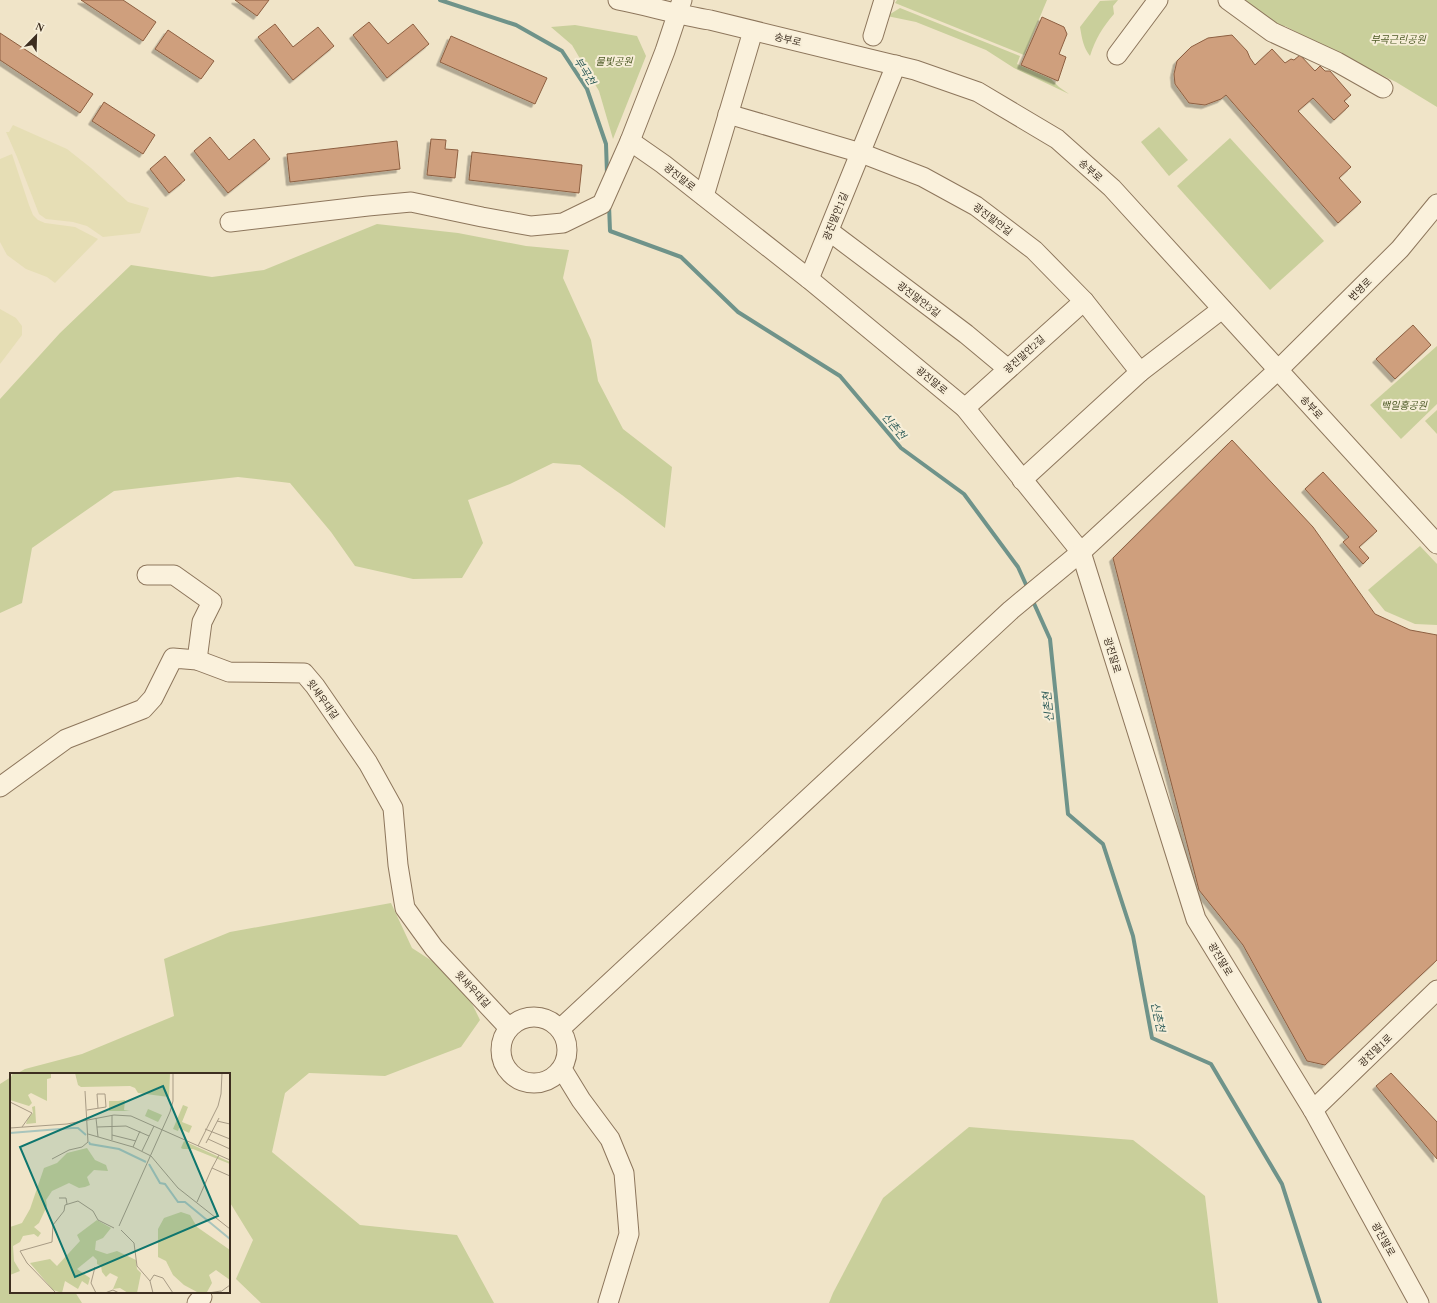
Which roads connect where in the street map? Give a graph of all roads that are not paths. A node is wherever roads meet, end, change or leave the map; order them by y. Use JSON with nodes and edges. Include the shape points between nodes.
{"nodes":[{"id":1,"x":618,"y":0,"type":"edge"},
{"id":2,"x":884,"y":0,"type":"edge"},
{"id":3,"x":1158,"y":0,"type":"edge"},
{"id":4,"x":1228,"y":0,"type":"edge"},
{"id":5,"x":681,"y":7,"type":"edge"},
{"id":6,"x":753,"y":30,"type":"junction"},
{"id":7,"x":873,"y":36,"type":"dead end"},
{"id":8,"x":1117,"y":55,"type":"dead end"},
{"id":9,"x":896,"y":65,"type":"junction"},
{"id":10,"x":1383,"y":88,"type":"dead end"},
{"id":11,"x":728,"y":114,"type":"junction"},
{"id":12,"x":627,"y":148,"type":"junction"},
{"id":13,"x":861,"y":153,"type":"junction"},
{"id":14,"x":704,"y":196,"type":"junction"},
{"id":15,"x":1437,"y":204,"type":"edge"},
{"id":16,"x":230,"y":222,"type":"dead end"},
{"id":17,"x":829,"y":231,"type":"junction"},
{"id":18,"x":809,"y":279,"type":"junction"},
{"id":19,"x":1084,"y":301,"type":"junction"},
{"id":20,"x":1222,"y":309,"type":"junction"},
{"id":21,"x":1008,"y":369,"type":"junction"},
{"id":22,"x":1278,"y":370,"type":"junction"},
{"id":23,"x":1140,"y":372,"type":"junction"},
{"id":24,"x":965,"y":408,"type":"junction"},
{"id":25,"x":1022,"y":480,"type":"junction"},
{"id":26,"x":1437,"y":544,"type":"edge"},
{"id":27,"x":1081,"y":552,"type":"junction"},
{"id":28,"x":147,"y":575,"type":"dead end"},
{"id":29,"x":197,"y":660,"type":"junction"},
{"id":30,"x":0,"y":787,"type":"edge"},
{"id":31,"x":1437,"y":990,"type":"edge"},
{"id":32,"x":509,"y":1028,"type":"junction"},
{"id":33,"x":560,"y":1029,"type":"junction"},
{"id":34,"x":555,"y":1074,"type":"junction"},
{"id":35,"x":1313,"y":1110,"type":"junction"},
{"id":36,"x":608,"y":1303,"type":"edge"},
{"id":37,"x":1419,"y":1303,"type":"edge"}],
"edges":[{"from":1,"to":5,"type":"street","name":"송부로"},
{"from":2,"to":7,"type":"street"},
{"from":3,"to":8,"type":"street"},
{"from":4,"to":10,"type":"street","via":[[1272,32],[1337,62]]},
{"from":5,"to":6,"type":"street","name":"송부로"},
{"from":5,"to":12,"type":"street"},
{"from":6,"to":9,"type":"street","name":"송부로"},
{"from":6,"to":11,"type":"street"},
{"from":9,"to":13,"type":"street","name":"광진말안1길"},
{"from":9,"to":20,"type":"street","name":"송부로","via":[[978,92],[1057,139],[1112,188]]},
{"from":11,"to":13,"type":"street","name":"광진말안길"},
{"from":11,"to":14,"type":"street"},
{"from":12,"to":14,"type":"street","name":"광진말로","via":[[663,164]]},
{"from":12,"to":16,"type":"street","via":[[602,204],[563,223],[531,226],[411,202]]},
{"from":13,"to":17,"type":"street","name":"광진말안1길"},
{"from":13,"to":19,"type":"street","name":"광진말안길","via":[[923,177],[976,206],[1034,250]]},
{"from":14,"to":18,"type":"street","name":"광진말로"},
{"from":15,"to":22,"type":"street","name":"번영로","via":[[1400,249]]},
{"from":17,"to":18,"type":"street","name":"광진말안1길"},
{"from":17,"to":21,"type":"street","name":"광진말안3길","via":[[966,334]]},
{"from":18,"to":24,"type":"street","name":"광진말로"},
{"from":19,"to":21,"type":"street","name":"광진말안2길"},
{"from":19,"to":23,"type":"street","name":"광진말안길"},
{"from":20,"to":22,"type":"street","name":"송부로"},
{"from":20,"to":23,"type":"street"},
{"from":21,"to":24,"type":"street","name":"광진말안2길"},
{"from":22,"to":26,"type":"street","name":"송부로"},
{"from":22,"to":27,"type":"street","name":"번영로"},
{"from":23,"to":25,"type":"street"},
{"from":24,"to":25,"type":"street","name":"광진말로"},
{"from":25,"to":27,"type":"street","name":"광진말로"},
{"from":27,"to":33,"type":"street","name":"번영로","via":[[1011,610]]},
{"from":27,"to":35,"type":"street","name":"광진말로","via":[[1196,918]]},
{"from":28,"to":29,"type":"street","via":[[174,575],[212,602],[202,622]]},
{"from":29,"to":30,"type":"street","name":"윗새우대길","via":[[173,658],[153,698],[143,709],[66,740]]},
{"from":29,"to":32,"type":"street","name":"윗새우대길","via":[[229,672],[304,673],[368,763],[394,808],[398,865],[405,908],[434,948]]},
{"from":31,"to":35,"type":"street","name":"광진말1로"},
{"from":32,"to":33,"type":"street","via":[[521,1019],[532,1016],[542,1017]]},
{"from":32,"to":34,"type":"street","via":[[501,1043],[501,1054],[504,1065],[511,1074],[532,1083],[543,1082]]},
{"from":33,"to":34,"type":"street","via":[[566,1038],[568,1048],[566,1059]]},
{"from":34,"to":36,"type":"street","via":[[580,1100],[610,1139],[624,1173],[630,1234]]},
{"from":35,"to":37,"type":"street","name":"광진말로"}]}
